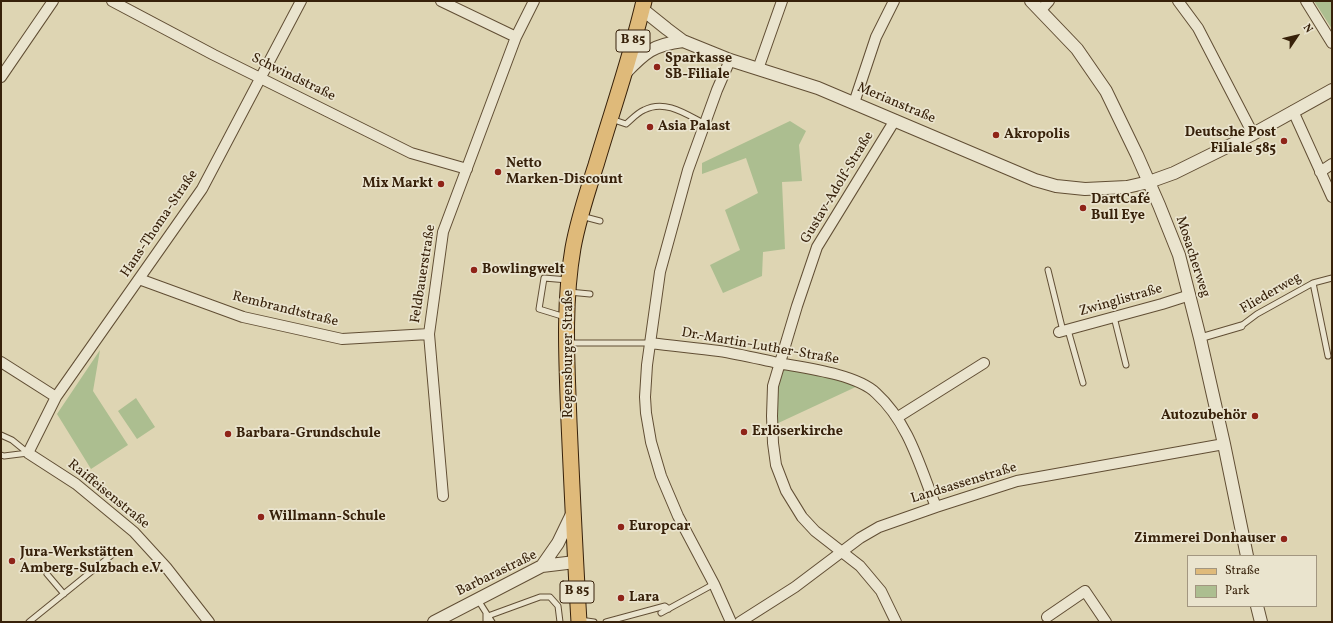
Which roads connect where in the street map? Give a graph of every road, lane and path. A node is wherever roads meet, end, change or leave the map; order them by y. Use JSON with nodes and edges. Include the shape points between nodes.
{"nodes":[{"id":1,"x":54,"y":1,"type":"edge"},
{"id":2,"x":112,"y":1,"type":"edge"},
{"id":3,"x":301,"y":1,"type":"edge"},
{"id":4,"x":441,"y":1,"type":"edge"},
{"id":5,"x":534,"y":1,"type":"edge"},
{"id":6,"x":782,"y":1,"type":"edge"},
{"id":7,"x":894,"y":1,"type":"edge"},
{"id":8,"x":1031,"y":1,"type":"edge"},
{"id":9,"x":1178,"y":1,"type":"edge"},
{"id":10,"x":1306,"y":1,"type":"edge"},
{"id":11,"x":640,"y":4,"type":"edge"},
{"id":12,"x":1044,"y":6,"type":"edge"},
{"id":13,"x":516,"y":38,"type":"junction"},
{"id":14,"x":683,"y":40,"type":"junction"},
{"id":15,"x":1332,"y":43,"type":"edge"},
{"id":16,"x":730,"y":60,"type":"junction"},
{"id":17,"x":758,"y":69,"type":"junction"},
{"id":18,"x":625,"y":73,"type":"junction"},
{"id":19,"x":1,"y":77,"type":"edge"},
{"id":20,"x":261,"y":78,"type":"junction"},
{"id":21,"x":1332,"y":90,"type":"edge"},
{"id":22,"x":854,"y":103,"type":"junction"},
{"id":23,"x":1293,"y":111,"type":"junction"},
{"id":24,"x":611,"y":119,"type":"junction"},
{"id":25,"x":895,"y":120,"type":"junction"},
{"id":26,"x":705,"y":124,"type":"junction"},
{"id":27,"x":1253,"y":134,"type":"junction"},
{"id":28,"x":1332,"y":164,"type":"edge"},
{"id":29,"x":467,"y":169,"type":"junction"},
{"id":30,"x":1320,"y":172,"type":"junction"},
{"id":31,"x":1149,"y":182,"type":"junction"},
{"id":32,"x":1332,"y":197,"type":"edge"},
{"id":33,"x":580,"y":216,"type":"junction"},
{"id":34,"x":600,"y":221,"type":"dead end"},
{"id":35,"x":1048,"y":270,"type":"dead end"},
{"id":36,"x":1332,"y":278,"type":"edge"},
{"id":37,"x":139,"y":279,"type":"junction"},
{"id":38,"x":1313,"y":283,"type":"junction"},
{"id":39,"x":569,"y":286,"type":"junction"},
{"id":40,"x":590,"y":294,"type":"dead end"},
{"id":41,"x":1190,"y":295,"type":"junction"},
{"id":42,"x":1114,"y":317,"type":"junction"},
{"id":43,"x":566,"y":318,"type":"junction"},
{"id":44,"x":1241,"y":326,"type":"joint"},
{"id":45,"x":1063,"y":331,"type":"junction"},
{"id":46,"x":429,"y":334,"type":"junction"},
{"id":47,"x":1200,"y":338,"type":"junction"},
{"id":48,"x":567,"y":343,"type":"junction"},
{"id":49,"x":650,"y":343,"type":"junction"},
{"id":50,"x":1328,"y":356,"type":"dead end"},
{"id":51,"x":1,"y":362,"type":"edge"},
{"id":52,"x":779,"y":363,"type":"junction"},
{"id":53,"x":984,"y":363,"type":"dead end"},
{"id":54,"x":1126,"y":365,"type":"dead end"},
{"id":55,"x":1083,"y":383,"type":"dead end"},
{"id":56,"x":56,"y":397,"type":"junction"},
{"id":57,"x":898,"y":417,"type":"junction"},
{"id":58,"x":1,"y":435,"type":"edge"},
{"id":59,"x":1224,"y":444,"type":"junction"},
{"id":60,"x":28,"y":453,"type":"junction"},
{"id":61,"x":1,"y":455,"type":"edge"},
{"id":62,"x":443,"y":496,"type":"dead end"},
{"id":63,"x":936,"y":507,"type":"junction"},
{"id":64,"x":573,"y":512,"type":"junction"},
{"id":65,"x":842,"y":552,"type":"junction"},
{"id":66,"x":113,"y":554,"type":"dead end"},
{"id":67,"x":1247,"y":555,"type":"edge"},
{"id":68,"x":575,"y":562,"type":"junction"},
{"id":69,"x":542,"y":566,"type":"junction"},
{"id":70,"x":47,"y":574,"type":"dead end"},
{"id":71,"x":714,"y":584,"type":"junction"},
{"id":72,"x":64,"y":594,"type":"junction"},
{"id":73,"x":477,"y":600,"type":"junction"},
{"id":74,"x":1257,"y":607,"type":"edge"},
{"id":75,"x":669,"y":609,"type":"junction"},
{"id":76,"x":661,"y":613,"type":"dead end"},
{"id":77,"x":487,"y":615,"type":"junction"},
{"id":78,"x":1046,"y":616,"type":"dead end"},
{"id":79,"x":579,"y":621,"type":"edge"},
{"id":80,"x":29,"y":622,"type":"edge"},
{"id":81,"x":209,"y":622,"type":"edge"},
{"id":82,"x":434,"y":622,"type":"edge"},
{"id":83,"x":486,"y":622,"type":"edge"},
{"id":84,"x":492,"y":622,"type":"edge"},
{"id":85,"x":560,"y":622,"type":"edge"},
{"id":86,"x":594,"y":622,"type":"edge"},
{"id":87,"x":606,"y":622,"type":"edge"},
{"id":88,"x":731,"y":622,"type":"edge"},
{"id":89,"x":740,"y":622,"type":"edge"},
{"id":90,"x":896,"y":622,"type":"edge"},
{"id":91,"x":1106,"y":622,"type":"edge"},
{"id":92,"x":1260,"y":622,"type":"edge"}],
"edges":[{"from":1,"to":19,"type":"street"},
{"from":2,"to":20,"type":"street","name":"Schwindstraße"},
{"from":3,"to":20,"type":"street","name":"Hans-Thoma-Straße"},
{"from":4,"to":13,"type":"street"},
{"from":5,"to":13,"type":"street","name":"Feldbauerstraße"},
{"from":6,"to":17,"type":"street"},
{"from":7,"to":22,"type":"street","via":[[876,37]]},
{"from":8,"to":12,"type":"street","name":"Mosacherweg"},
{"from":9,"to":27,"type":"street","via":[[1198,28]]},
{"from":10,"to":15,"type":"street"},
{"from":11,"to":14,"type":"street","name":"Merianstraße"},
{"from":11,"to":18,"type":"main road","name":"Regensburger Straße","number":"B 85"},
{"from":12,"to":31,"type":"street","name":"Mosacherweg","via":[[1106,91]]},
{"from":13,"to":29,"type":"street","name":"Feldbauerstraße"},
{"from":14,"to":16,"type":"street","name":"Merianstraße"},
{"from":14,"to":18,"type":"street","via":[[651,49]]},
{"from":16,"to":17,"type":"street","name":"Merianstraße"},
{"from":16,"to":26,"type":"street"},
{"from":17,"to":22,"type":"street","name":"Merianstraße","via":[[818,88]]},
{"from":18,"to":24,"type":"main road","name":"Regensburger Straße","number":"B 85"},
{"from":20,"to":29,"type":"street","name":"Schwindstraße","via":[[411,153]]},
{"from":20,"to":37,"type":"street","name":"Hans-Thoma-Straße","via":[[202,189]]},
{"from":21,"to":23,"type":"street","name":"Merianstraße"},
{"from":22,"to":25,"type":"street","name":"Merianstraße"},
{"from":23,"to":27,"type":"street","name":"Merianstraße"},
{"from":23,"to":30,"type":"street"},
{"from":24,"to":26,"type":"lane","via":[[626,124],[643,110],[658,105],[670,106]]},
{"from":24,"to":33,"type":"main road","name":"Regensburger Straße","number":"B 85"},
{"from":25,"to":31,"type":"street","name":"Merianstraße","via":[[1034,180],[1056,186],[1085,189],[1127,187]]},
{"from":25,"to":52,"type":"street","name":"Gustav-Adolf-Straße","via":[[817,247]]},
{"from":26,"to":49,"type":"street","via":[[688,170],[660,272]]},
{"from":27,"to":31,"type":"street","name":"Merianstraße","via":[[1174,173]]},
{"from":28,"to":30,"type":"street"},
{"from":29,"to":46,"type":"street","name":"Feldbauerstraße","via":[[443,232]]},
{"from":30,"to":32,"type":"street"},
{"from":31,"to":41,"type":"street","name":"Mosacherweg","via":[[1178,255]]},
{"from":33,"to":34,"type":"lane"},
{"from":33,"to":39,"type":"main road","name":"Regensburger Straße","number":"B 85"},
{"from":35,"to":45,"type":"lane"},
{"from":36,"to":38,"type":"lane","name":"Fliederweg"},
{"from":37,"to":46,"type":"street","name":"Rembrandtstraße","via":[[243,317],[342,339]]},
{"from":37,"to":56,"type":"street","name":"Hans-Thoma-Straße"},
{"from":38,"to":44,"type":"lane","name":"Fliederweg","via":[[1257,314]]},
{"from":38,"to":50,"type":"lane","name":"Fliederweg"},
{"from":39,"to":40,"type":"lane"},
{"from":39,"to":43,"type":"main road","name":"Regensburger Straße","number":"B 85"},
{"from":39,"to":43,"type":"lane","via":[[544,278],[539,309]]},
{"from":41,"to":42,"type":"street","name":"Zwinglistraße"},
{"from":41,"to":47,"type":"street","name":"Mosacherweg"},
{"from":42,"to":45,"type":"street","name":"Zwinglistraße"},
{"from":42,"to":54,"type":"lane"},
{"from":43,"to":48,"type":"main road","name":"Regensburger Straße","number":"B 85"},
{"from":44,"to":47,"type":"street"},
{"from":45,"to":55,"type":"lane"},
{"from":46,"to":62,"type":"street","name":"Feldbauerstraße"},
{"from":47,"to":59,"type":"street","name":"Mosacherweg"},
{"from":48,"to":49,"type":"lane"},
{"from":48,"to":64,"type":"main road","name":"Regensburger Straße","number":"B 85"},
{"from":49,"to":52,"type":"street","name":"Dr.-Martin-Luther-Straße","via":[[720,351]]},
{"from":49,"to":71,"type":"street","via":[[645,397],[650,442],[678,516]]},
{"from":51,"to":56,"type":"street"},
{"from":52,"to":57,"type":"street","name":"Dr.-Martin-Luther-Straße","via":[[810,368],[864,384],[876,392]]},
{"from":52,"to":65,"type":"street","name":"Gustav-Adolf-Straße","via":[[772,396],[776,465],[786,491],[802,517]]},
{"from":53,"to":57,"type":"street"},
{"from":56,"to":60,"type":"street","name":"Hans-Thoma-Straße"},
{"from":57,"to":63,"type":"street","name":"Dr.-Martin-Luther-Straße"},
{"from":58,"to":60,"type":"lane"},
{"from":59,"to":63,"type":"street","name":"Landsassenstraße","via":[[1017,481]]},
{"from":59,"to":67,"type":"street","name":"Mosacherweg"},
{"from":60,"to":61,"type":"lane"},
{"from":60,"to":81,"type":"street","name":"Raiffeisenstraße","via":[[76,484],[134,532],[166,567]]},
{"from":63,"to":65,"type":"street","name":"Landsassenstraße","via":[[879,527]]},
{"from":64,"to":68,"type":"main road","name":"Regensburger Straße","number":"B 85"},
{"from":64,"to":69,"type":"street","via":[[558,543]]},
{"from":65,"to":89,"type":"street","name":"Landsassenstraße","via":[[795,587]]},
{"from":65,"to":90,"type":"street","name":"Gustav-Adolf-Straße","via":[[860,566],[881,591]]},
{"from":66,"to":72,"type":"lane"},
{"from":68,"to":69,"type":"street","name":"Barbarastraße"},
{"from":68,"to":79,"type":"main road","name":"Regensburger Straße","number":"B 85"},
{"from":69,"to":73,"type":"street","name":"Barbarastraße"},
{"from":70,"to":72,"type":"lane"},
{"from":71,"to":75,"type":"lane"},
{"from":71,"to":88,"type":"street"},
{"from":72,"to":80,"type":"lane"},
{"from":73,"to":77,"type":"lane"},
{"from":73,"to":82,"type":"street","name":"Barbarastraße"},
{"from":74,"to":92,"type":"street"},
{"from":75,"to":76,"type":"lane"},
{"from":75,"to":87,"type":"lane","via":[[665,606]]},
{"from":77,"to":83,"type":"lane"},
{"from":77,"to":84,"type":"lane"},
{"from":77,"to":85,"type":"lane","via":[[545,597],[550,598],[558,606]]},
{"from":78,"to":91,"type":"street","via":[[1085,591]]},
{"from":79,"to":86,"type":"lane"}]}
